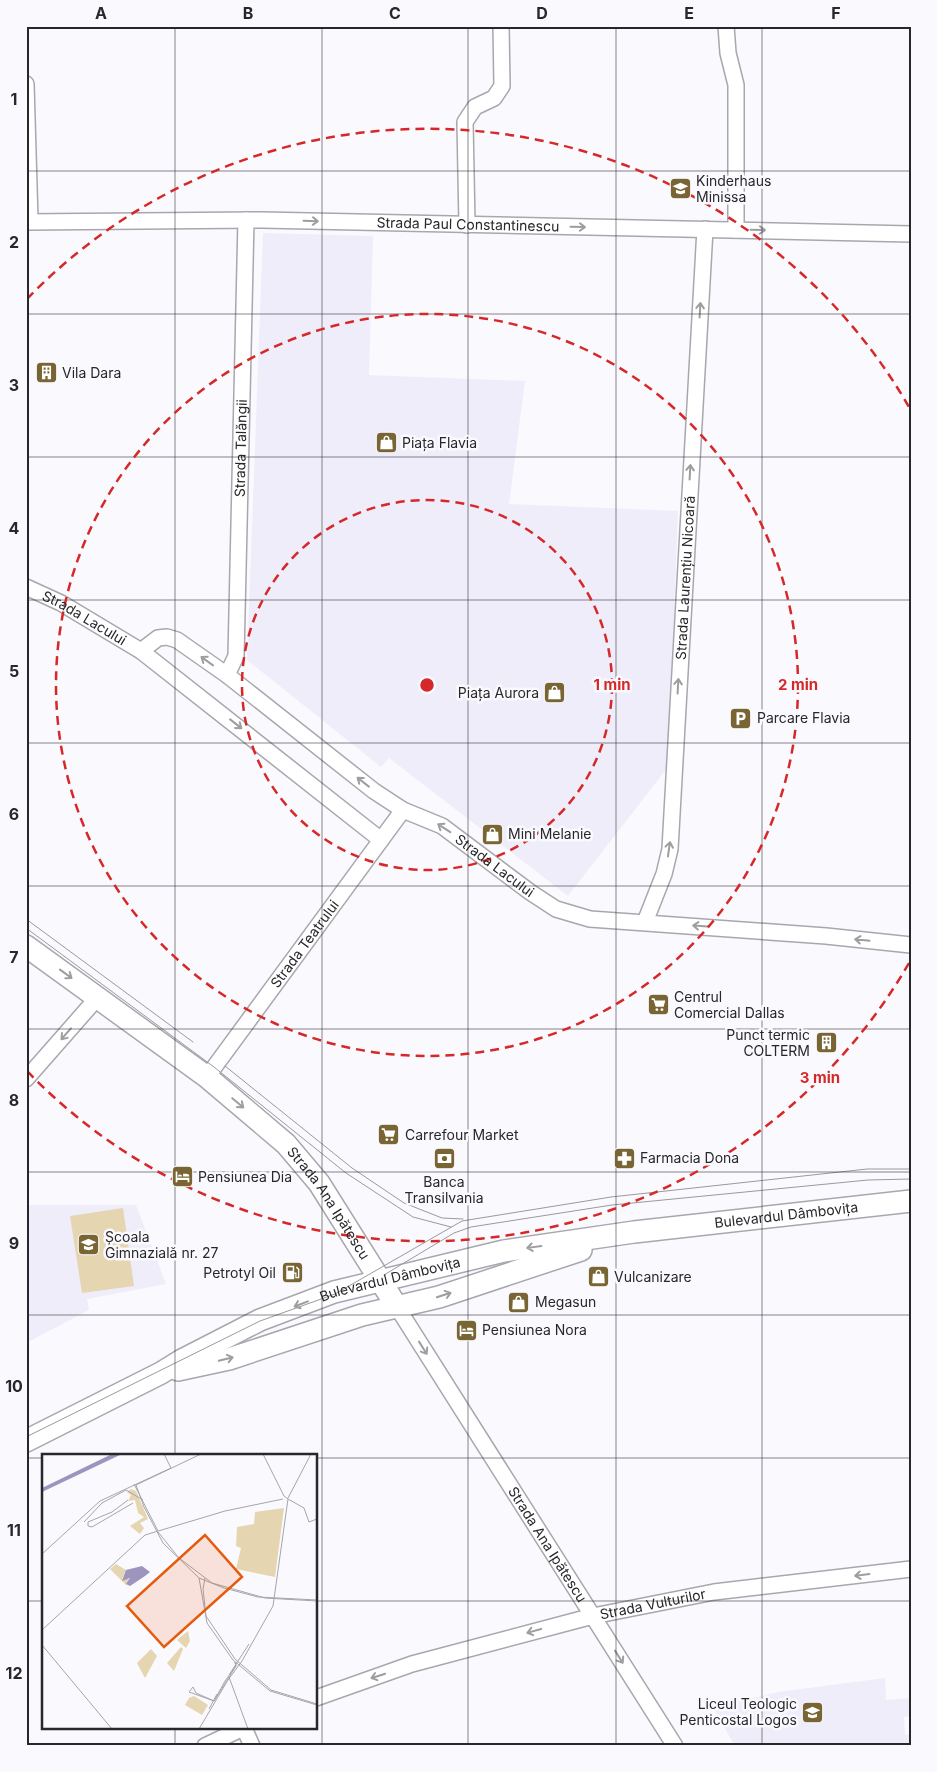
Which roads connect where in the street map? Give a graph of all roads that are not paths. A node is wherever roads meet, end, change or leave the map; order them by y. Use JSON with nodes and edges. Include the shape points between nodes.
{"nodes":[{"id":1,"x":501,"y":26,"type":"edge"},
{"id":2,"x":726,"y":26,"type":"edge"},
{"id":3,"x":26,"y":84,"type":"edge"},
{"id":4,"x":246,"y":220,"type":"junction"},
{"id":5,"x":28,"y":222,"type":"edge"},
{"id":6,"x":467,"y":225,"type":"junction"},
{"id":7,"x":705,"y":229,"type":"junction"},
{"id":8,"x":736,"y":230,"type":"junction"},
{"id":9,"x":911,"y":234,"type":"edge"},
{"id":10,"x":26,"y":587,"type":"edge"},
{"id":11,"x":141,"y":651,"type":"junction"},
{"id":12,"x":227,"y":675,"type":"junction"},
{"id":13,"x":403,"y":810,"type":"junction"},
{"id":14,"x":381,"y":840,"type":"junction"},
{"id":15,"x":644,"y":922,"type":"junction"},
{"id":16,"x":911,"y":945,"type":"edge"},
{"id":17,"x":26,"y":946,"type":"edge"},
{"id":18,"x":98,"y":997,"type":"junction"},
{"id":19,"x":207,"y":1077,"type":"junction"},
{"id":20,"x":26,"y":1079,"type":"edge"},
{"id":21,"x":911,"y":1201,"type":"edge"},
{"id":22,"x":634,"y":1232,"type":"junction"},
{"id":23,"x":381,"y":1281,"type":"junction"},
{"id":24,"x":397,"y":1307,"type":"junction"},
{"id":25,"x":161,"y":1374,"type":"junction"},
{"id":26,"x":26,"y":1441,"type":"edge"},
{"id":27,"x":911,"y":1569,"type":"edge"},
{"id":28,"x":593,"y":1616,"type":"junction"},
{"id":29,"x":318,"y":1697,"type":"edge"},
{"id":30,"x":240,"y":1730,"type":"edge"},
{"id":31,"x":245,"y":1730,"type":"edge"},
{"id":32,"x":205,"y":1746,"type":"edge"},
{"id":33,"x":252,"y":1746,"type":"edge"},
{"id":34,"x":675,"y":1746,"type":"edge"}],
"edges":[{"from":1,"to":6,"type":"street","via":[[502,86],[494,98],[475,107],[466,122]]},
{"from":2,"to":8,"type":"street","via":[[728,53],[736,85]]},
{"from":3,"to":5,"type":"street"},
{"from":4,"to":5,"type":"street","name":"Strada Paul Constantinescu"},
{"from":4,"to":6,"type":"street","name":"Strada Paul Constantinescu","one_way":true},
{"from":4,"to":12,"type":"street","name":"Strada Talăngii","via":[[236,656]]},
{"from":6,"to":7,"type":"street","name":"Strada Paul Constantinescu","one_way":true},
{"from":7,"to":8,"type":"street","name":"Strada Paul Constantinescu"},
{"from":15,"to":7,"type":"street","name":"Strada Laurențiu Nicoară","one_way":true,"via":[[664,874],[671,830]]},
{"from":8,"to":9,"type":"street","name":"Strada Paul Constantinescu","one_way":true},
{"from":10,"to":11,"type":"street","name":"Strada Lacului","via":[[61,603]]},
{"from":12,"to":11,"type":"street","name":"Strada Lacului","one_way":true,"via":[[177,640],[167,637],[158,638]]},
{"from":11,"to":14,"type":"street","name":"Strada Lacului","one_way":true},
{"from":13,"to":12,"type":"street","name":"Strada Lacului","one_way":true,"via":[[374,791]]},
{"from":13,"to":14,"type":"street","name":"Strada Teatrului"},
{"from":15,"to":13,"type":"street","name":"Strada Lacului","one_way":true,"via":[[590,919],[556,909],[442,826]]},
{"from":14,"to":19,"type":"street","name":"Strada Teatrului"},
{"from":16,"to":15,"type":"street","name":"Strada Lacului","one_way":true},
{"from":17,"to":18,"type":"main road","name":"Strada Ana Ipătescu","one_way":true},
{"from":18,"to":19,"type":"main road","name":"Strada Ana Ipătescu"},
{"from":18,"to":20,"type":"street","one_way":true},
{"from":19,"to":23,"type":"main road","name":"Strada Ana Ipătescu","one_way":true,"via":[[304,1163]]},
{"from":21,"to":22,"type":"main road","name":"Bulevardul Dâmbovița"},
{"from":22,"to":23,"type":"main road","name":"Bulevardul Dâmbovița","one_way":true,"via":[[504,1251]]},
{"from":24,"to":22,"type":"main road","name":"Bulevardul Dâmbovița","one_way":true,"via":[[438,1298]]},
{"from":23,"to":24,"type":"main road","name":"Strada Ana Ipătescu"},
{"from":23,"to":25,"type":"main road","name":"Bulevardul Dâmbovița","one_way":true,"via":[[334,1292],[260,1320]]},
{"from":25,"to":24,"type":"main road","name":"Bulevardul Dâmbovița","one_way":true,"via":[[229,1359],[362,1314]]},
{"from":24,"to":28,"type":"street","name":"Strada Ana Ipătescu","one_way":true},
{"from":25,"to":26,"type":"main road","name":"Bulevardul Dâmbovița"},
{"from":27,"to":28,"type":"street","name":"Strada Vulturilor","one_way":true,"via":[[714,1592]]},
{"from":28,"to":29,"type":"street","name":"Strada Vulturilor","one_way":true,"via":[[412,1664]]},
{"from":28,"to":34,"type":"street","name":"Strada Ana Ipătescu","one_way":true},
{"from":30,"to":32,"type":"street"},
{"from":31,"to":33,"type":"street"}]}
